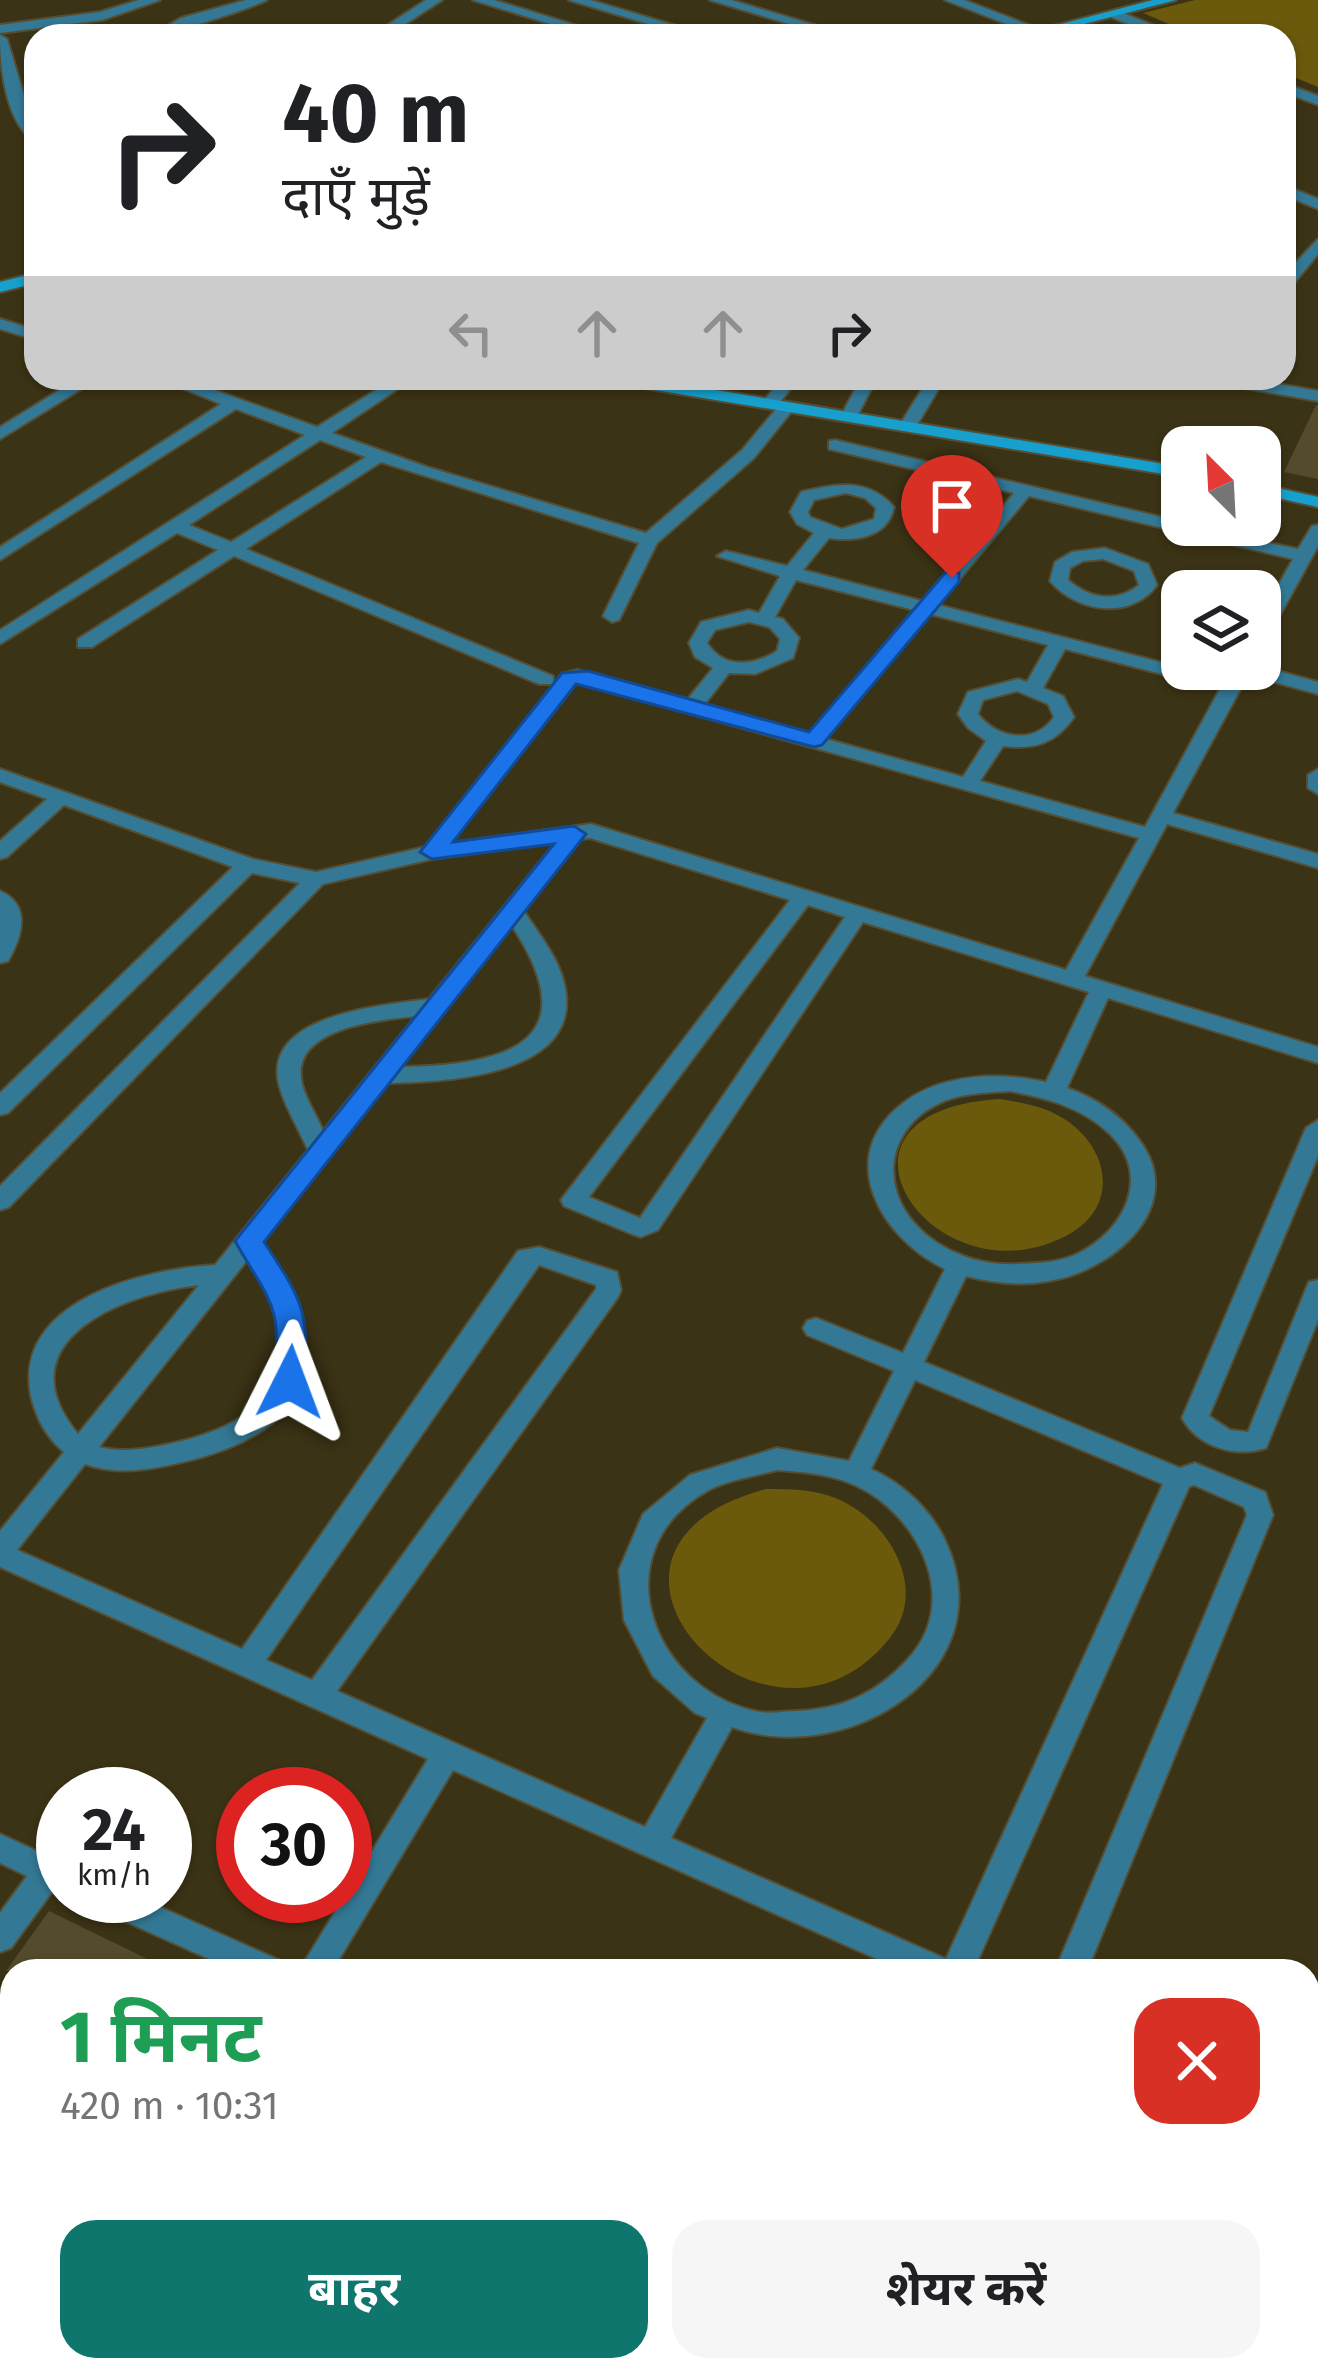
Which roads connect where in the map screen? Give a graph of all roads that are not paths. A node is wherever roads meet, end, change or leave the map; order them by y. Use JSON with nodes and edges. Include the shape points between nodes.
{"nodes":[{"id":1,"x":153,"y":0,"type":"edge"},
{"id":2,"x":260,"y":0,"type":"edge"},
{"id":3,"x":435,"y":0,"type":"edge"},
{"id":4,"x":480,"y":0,"type":"edge"},
{"id":5,"x":576,"y":0,"type":"edge"},
{"id":6,"x":716,"y":0,"type":"edge"},
{"id":7,"x":952,"y":0,"type":"edge"},
{"id":8,"x":1098,"y":0,"type":"edge"},
{"id":9,"x":1168,"y":0,"type":"edge"},
{"id":10,"x":1122,"y":12,"type":"junction"},
{"id":11,"x":39,"y":24,"type":"edge"},
{"id":12,"x":180,"y":24,"type":"edge"},
{"id":13,"x":397,"y":24,"type":"edge"},
{"id":14,"x":562,"y":24,"type":"edge"},
{"id":15,"x":661,"y":24,"type":"edge"},
{"id":16,"x":801,"y":24,"type":"edge"},
{"id":17,"x":1018,"y":24,"type":"edge"},
{"id":18,"x":1073,"y":24,"type":"edge"},
{"id":19,"x":1144,"y":24,"type":"edge"},
{"id":20,"x":0,"y":39,"type":"edge"},
{"id":21,"x":24,"y":105,"type":"edge"},
{"id":22,"x":20,"y":107,"type":"junction"},
{"id":23,"x":24,"y":123,"type":"edge"},
{"id":24,"x":1318,"y":244,"type":"edge"},
{"id":25,"x":1296,"y":271,"type":"edge"},
{"id":26,"x":1318,"y":372,"type":"edge"},
{"id":27,"x":72,"y":390,"type":"edge"},
{"id":28,"x":198,"y":390,"type":"edge"},
{"id":29,"x":388,"y":390,"type":"edge"},
{"id":30,"x":690,"y":390,"type":"edge"},
{"id":31,"x":785,"y":390,"type":"edge"},
{"id":32,"x":863,"y":390,"type":"edge"},
{"id":33,"x":930,"y":390,"type":"edge"},
{"id":34,"x":1310,"y":395,"type":"edge"},
{"id":35,"x":234,"y":403,"type":"junction"},
{"id":36,"x":779,"y":404,"type":"junction"},
{"id":37,"x":849,"y":416,"type":"junction"},
{"id":38,"x":908,"y":426,"type":"junction"},
{"id":39,"x":0,"y":434,"type":"edge"},
{"id":40,"x":321,"y":434,"type":"junction"},
{"id":41,"x":835,"y":445,"type":"dead end"},
{"id":42,"x":892,"y":455,"type":"junction"},
{"id":43,"x":379,"y":456,"type":"junction"},
{"id":44,"x":1161,"y":468,"type":"edge"},
{"id":45,"x":1028,"y":488,"type":"junction"},
{"id":46,"x":860,"y":490,"type":"junction"},
{"id":47,"x":1281,"y":494,"type":"edge"},
{"id":48,"x":1318,"y":502,"type":"edge"},
{"id":49,"x":176,"y":526,"type":"junction"},
{"id":50,"x":824,"y":532,"type":"junction"},
{"id":51,"x":1317,"y":535,"type":"edge"},
{"id":52,"x":649,"y":540,"type":"junction"},
{"id":53,"x":230,"y":549,"type":"junction"},
{"id":54,"x":0,"y":555,"type":"edge"},
{"id":55,"x":726,"y":556,"type":"dead end"},
{"id":56,"x":1304,"y":556,"type":"junction"},
{"id":57,"x":790,"y":573,"type":"junction"},
{"id":58,"x":1281,"y":597,"type":"edge"},
{"id":59,"x":927,"y":608,"type":"junction"},
{"id":60,"x":612,"y":616,"type":"dead end"},
{"id":61,"x":765,"y":619,"type":"junction"},
{"id":62,"x":0,"y":638,"type":"edge"},
{"id":63,"x":1060,"y":641,"type":"junction"},
{"id":64,"x":85,"y":643,"type":"dead end"},
{"id":65,"x":1161,"y":660,"type":"edge"},
{"id":66,"x":724,"y":666,"type":"junction"},
{"id":67,"x":546,"y":680,"type":"dead end"},
{"id":68,"x":1281,"y":682,"type":"edge"},
{"id":69,"x":1033,"y":688,"type":"junction"},
{"id":70,"x":1318,"y":688,"type":"edge"},
{"id":71,"x":1232,"y":690,"type":"edge"},
{"id":72,"x":692,"y":707,"type":"junction"},
{"id":73,"x":998,"y":738,"type":"junction"},
{"id":74,"x":814,"y":740,"type":"junction"},
{"id":75,"x":0,"y":775,"type":"edge"},
{"id":76,"x":1318,"y":776,"type":"edge"},
{"id":77,"x":969,"y":783,"type":"junction"},
{"id":78,"x":1318,"y":788,"type":"edge"},
{"id":79,"x":61,"y":797,"type":"junction"},
{"id":80,"x":1156,"y":825,"type":"junction"},
{"id":81,"x":574,"y":834,"type":"junction"},
{"id":82,"x":0,"y":852,"type":"edge"},
{"id":83,"x":432,"y":852,"type":"junction"},
{"id":84,"x":1318,"y":862,"type":"edge"},
{"id":85,"x":248,"y":865,"type":"junction"},
{"id":86,"x":316,"y":879,"type":"junction"},
{"id":87,"x":804,"y":896,"type":"junction"},
{"id":88,"x":0,"y":898,"type":"edge"},
{"id":89,"x":512,"y":910,"type":"junction"},
{"id":90,"x":858,"y":914,"type":"junction"},
{"id":91,"x":0,"y":956,"type":"edge"},
{"id":92,"x":1073,"y":978,"type":"junction"},
{"id":93,"x":1102,"y":987,"type":"junction"},
{"id":94,"x":437,"y":1006,"type":"junction"},
{"id":95,"x":1318,"y":1055,"type":"edge"},
{"id":96,"x":383,"y":1075,"type":"junction"},
{"id":97,"x":1054,"y":1091,"type":"junction"},
{"id":98,"x":0,"y":1107,"type":"edge"},
{"id":99,"x":1318,"y":1127,"type":"edge"},
{"id":100,"x":321,"y":1152,"type":"junction"},
{"id":101,"x":0,"y":1202,"type":"edge"},
{"id":102,"x":249,"y":1241,"type":"junction"},
{"id":103,"x":959,"y":1265,"type":"junction"},
{"id":104,"x":222,"y":1274,"type":"junction"},
{"id":105,"x":1318,"y":1289,"type":"edge"},
{"id":106,"x":816,"y":1328,"type":"dead end"},
{"id":107,"x":908,"y":1366,"type":"junction"},
{"id":108,"x":79,"y":1451,"type":"junction"},
{"id":109,"x":856,"y":1473,"type":"junction"},
{"id":110,"x":1179,"y":1479,"type":"junction"},
{"id":111,"x":0,"y":1553,"type":"edge"},
{"id":112,"x":248,"y":1663,"type":"junction"},
{"id":113,"x":320,"y":1694,"type":"junction"},
{"id":114,"x":725,"y":1713,"type":"junction"},
{"id":115,"x":449,"y":1751,"type":"junction"},
{"id":116,"x":653,"y":1841,"type":"junction"},
{"id":117,"x":0,"y":1848,"type":"edge"},
{"id":118,"x":36,"y":1865,"type":"edge"},
{"id":119,"x":36,"y":1898,"type":"edge"},
{"id":120,"x":162,"y":1923,"type":"edge"},
{"id":121,"x":0,"y":1938,"type":"edge"},
{"id":122,"x":243,"y":1959,"type":"edge"},
{"id":123,"x":322,"y":1959,"type":"edge"},
{"id":124,"x":912,"y":1959,"type":"edge"},
{"id":125,"x":962,"y":1959,"type":"edge"},
{"id":126,"x":1076,"y":1959,"type":"edge"}],
"edges":[{"from":1,"to":11,"type":"street"},
{"from":2,"to":12,"type":"street"},
{"from":3,"to":13,"type":"street"},
{"from":4,"to":14,"type":"street"},
{"from":5,"to":15,"type":"street"},
{"from":6,"to":16,"type":"street"},
{"from":7,"to":17,"type":"street"},
{"from":8,"to":10,"type":"street"},
{"from":9,"to":10,"type":"street"},
{"from":10,"to":18,"type":"street"},
{"from":10,"to":19,"type":"street"},
{"from":20,"to":22,"type":"street"},
{"from":21,"to":22,"type":"street"},
{"from":22,"to":23,"type":"street"},
{"from":24,"to":25,"type":"street"},
{"from":26,"to":34,"type":"street"},
{"from":27,"to":39,"type":"street"},
{"from":28,"to":35,"type":"street"},
{"from":29,"to":40,"type":"street"},
{"from":30,"to":36,"type":"street"},
{"from":31,"to":36,"type":"street"},
{"from":32,"to":37,"type":"street"},
{"from":33,"to":38,"type":"street"},
{"from":35,"to":40,"type":"street"},
{"from":35,"to":54,"type":"street"},
{"from":36,"to":37,"type":"street"},
{"from":36,"to":52,"type":"street","via":[[748,454]]},
{"from":37,"to":38,"type":"street"},
{"from":38,"to":44,"type":"street"},
{"from":40,"to":43,"type":"street"},
{"from":40,"to":49,"type":"street"},
{"from":41,"to":42,"type":"street"},
{"from":42,"to":45,"type":"street"},
{"from":42,"to":46,"type":"street"},
{"from":43,"to":52,"type":"street"},
{"from":43,"to":53,"type":"street"},
{"from":45,"to":56,"type":"street"},
{"from":45,"to":59,"type":"street"},
{"from":46,"to":50,"type":"street","via":[[818,491],[800,504],[803,520]]},
{"from":46,"to":50,"type":"street","via":[[885,507],[882,521],[851,534]]},
{"from":47,"to":48,"type":"street"},
{"from":49,"to":53,"type":"street"},
{"from":49,"to":62,"type":"street"},
{"from":50,"to":57,"type":"street"},
{"from":51,"to":56,"type":"street"},
{"from":52,"to":60,"type":"street"},
{"from":53,"to":64,"type":"street"},
{"from":53,"to":67,"type":"street"},
{"from":55,"to":57,"type":"street"},
{"from":56,"to":58,"type":"street"},
{"from":57,"to":59,"type":"street"},
{"from":57,"to":61,"type":"street"},
{"from":59,"to":63,"type":"street"},
{"from":59,"to":74,"type":"street"},
{"from":61,"to":66,"type":"street","via":[[790,638],[786,654],[752,669]]},
{"from":61,"to":66,"type":"street","via":[[734,616],[700,634],[702,652]]},
{"from":63,"to":65,"type":"street"},
{"from":63,"to":69,"type":"street"},
{"from":66,"to":72,"type":"street"},
{"from":68,"to":70,"type":"street"},
{"from":69,"to":73,"type":"street","via":[[1001,685],[975,695],[974,724]]},
{"from":69,"to":73,"type":"street","via":[[1063,708],[1061,726],[1042,739]]},
{"from":71,"to":80,"type":"street"},
{"from":72,"to":74,"type":"street"},
{"from":72,"to":83,"type":"street","via":[[569,677]]},
{"from":73,"to":77,"type":"street"},
{"from":74,"to":77,"type":"street"},
{"from":75,"to":79,"type":"street"},
{"from":76,"to":78,"type":"street"},
{"from":77,"to":80,"type":"street"},
{"from":79,"to":82,"type":"street"},
{"from":79,"to":85,"type":"street"},
{"from":80,"to":84,"type":"street"},
{"from":80,"to":92,"type":"street"},
{"from":81,"to":83,"type":"street"},
{"from":81,"to":87,"type":"street","via":[[591,831]]},
{"from":81,"to":89,"type":"street"},
{"from":83,"to":86,"type":"street"},
{"from":85,"to":86,"type":"street"},
{"from":85,"to":98,"type":"street"},
{"from":86,"to":101,"type":"street"},
{"from":87,"to":90,"type":"street"},
{"from":87,"to":90,"type":"street","via":[[573,1200],[641,1228],[649,1224]]},
{"from":88,"to":91,"type":"street","via":[[13,922]]},
{"from":89,"to":94,"type":"street"},
{"from":89,"to":96,"type":"street","via":[[553,978],[558,1008],[549,1030],[505,1063],[448,1075]]},
{"from":90,"to":92,"type":"street"},
{"from":92,"to":93,"type":"street"},
{"from":93,"to":95,"type":"street"},
{"from":93,"to":97,"type":"street"},
{"from":94,"to":96,"type":"street"},
{"from":94,"to":100,"type":"street","via":[[340,1023],[300,1044],[289,1079]]},
{"from":96,"to":100,"type":"street"},
{"from":97,"to":103,"type":"street","via":[[1010,1083],[927,1099],[898,1120],[880,1149],[878,1182],[891,1215],[919,1244]]},
{"from":97,"to":103,"type":"street","via":[[1107,1119],[1132,1150],[1144,1184],[1130,1229],[1112,1249],[1058,1272],[1008,1275]]},
{"from":99,"to":105,"type":"street","via":[[1195,1418],[1200,1427],[1244,1444],[1257,1441]]},
{"from":100,"to":102,"type":"street"},
{"from":102,"to":104,"type":"street"},
{"from":102,"to":108,"type":"street","via":[[294,1323],[290,1382],[277,1401],[218,1446],[137,1460]]},
{"from":103,"to":107,"type":"street"},
{"from":104,"to":108,"type":"street"},
{"from":104,"to":108,"type":"street","via":[[118,1295],[62,1328],[42,1358],[40,1387]]},
{"from":106,"to":107,"type":"street"},
{"from":107,"to":109,"type":"street"},
{"from":107,"to":110,"type":"street"},
{"from":108,"to":111,"type":"street"},
{"from":109,"to":114,"type":"street","via":[[896,1496],[926,1528],[944,1566],[948,1607],[937,1646],[910,1682],[872,1708],[825,1724],[774,1725]]},
{"from":109,"to":114,"type":"street","via":[[817,1462],[737,1465],[670,1501],[647,1529],[632,1579],[639,1632],[658,1665]]},
{"from":110,"to":125,"type":"street"},
{"from":110,"to":126,"type":"street","via":[[1195,1474],[1256,1500],[1259,1515]]},
{"from":111,"to":112,"type":"street"},
{"from":112,"to":113,"type":"street"},
{"from":112,"to":113,"type":"street","via":[[527,1258],[608,1279],[609,1290]]},
{"from":113,"to":115,"type":"street"},
{"from":114,"to":116,"type":"street"},
{"from":115,"to":116,"type":"street"},
{"from":115,"to":123,"type":"street"},
{"from":116,"to":124,"type":"street"},
{"from":117,"to":118,"type":"street"},
{"from":119,"to":121,"type":"street"},
{"from":120,"to":122,"type":"street"}]}
